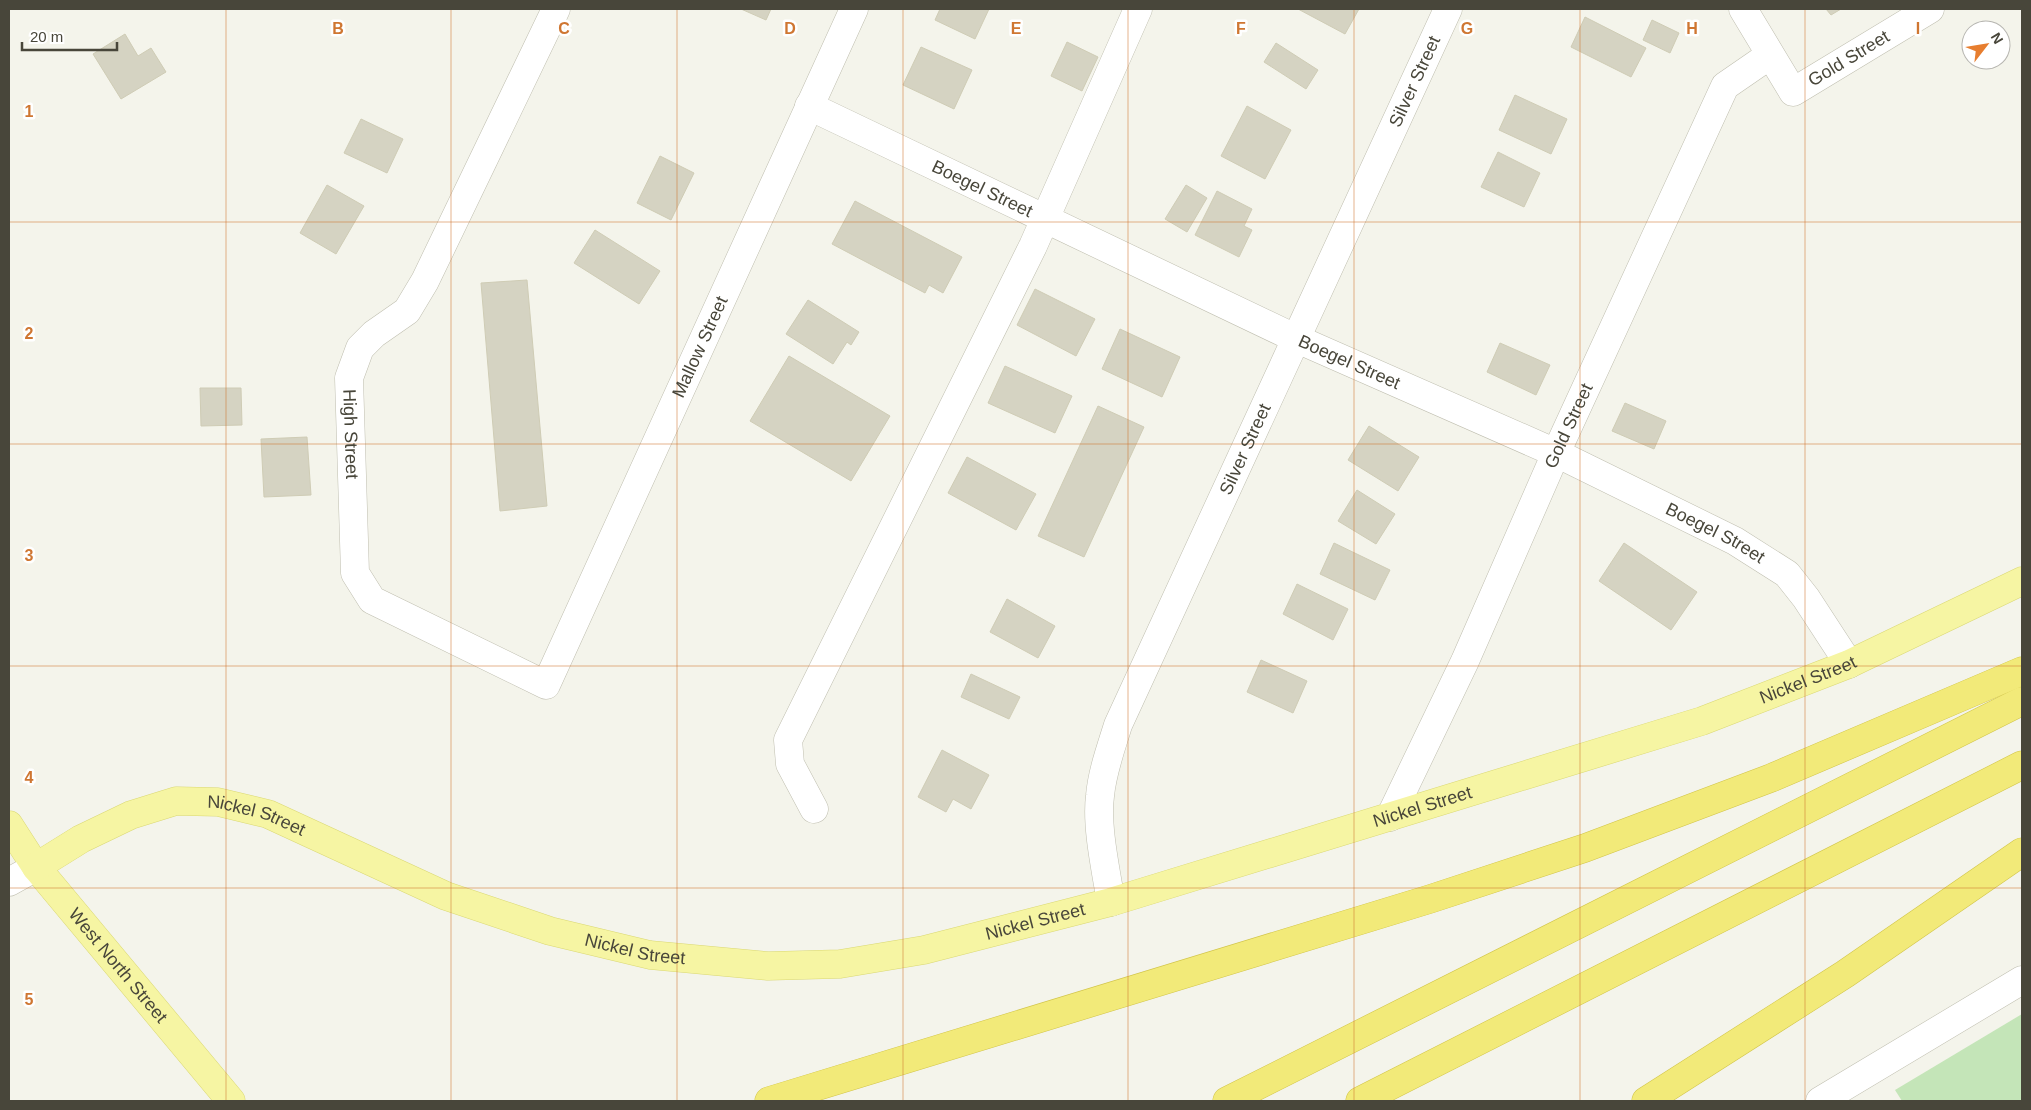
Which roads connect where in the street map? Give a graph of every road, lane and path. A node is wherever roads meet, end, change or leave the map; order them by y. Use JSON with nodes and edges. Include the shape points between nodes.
{"nodes":[{"id":1,"x":556,"y":9,"type":"edge"},
{"id":2,"x":854,"y":9,"type":"edge"},
{"id":3,"x":1138,"y":9,"type":"edge"},
{"id":4,"x":1448,"y":9,"type":"edge"},
{"id":5,"x":1743,"y":9,"type":"edge"},
{"id":6,"x":1930,"y":9,"type":"edge"},
{"id":7,"x":1770,"y":55,"type":"junction"},
{"id":8,"x":809,"y":106,"type":"junction"},
{"id":9,"x":1046,"y":219,"type":"junction"},
{"id":10,"x":1297,"y":338,"type":"junction"},
{"id":11,"x":1556,"y":453,"type":"junction"},
{"id":12,"x":2022,"y":581,"type":"edge"},
{"id":13,"x":1849,"y":664,"type":"junction"},
{"id":14,"x":2022,"y":671,"type":"edge"},
{"id":15,"x":546,"y":685,"type":"joint"},
{"id":16,"x":2022,"y":701,"type":"edge"},
{"id":17,"x":2022,"y":765,"type":"edge"},
{"id":18,"x":814,"y":809,"type":"dead end"},
{"id":19,"x":1390,"y":816,"type":"junction"},
{"id":20,"x":9,"y":825,"type":"edge"},
{"id":21,"x":2022,"y":852,"type":"edge"},
{"id":22,"x":36,"y":866,"type":"junction"},
{"id":23,"x":9,"y":882,"type":"edge"},
{"id":24,"x":1111,"y":902,"type":"junction"},
{"id":25,"x":2022,"y":980,"type":"edge"},
{"id":26,"x":837,"y":1082,"type":"junction"},
{"id":27,"x":231,"y":1101,"type":"edge"},
{"id":28,"x":769,"y":1101,"type":"edge"},
{"id":29,"x":802,"y":1101,"type":"edge"},
{"id":30,"x":1227,"y":1101,"type":"edge"},
{"id":31,"x":1360,"y":1101,"type":"edge"},
{"id":32,"x":1646,"y":1101,"type":"edge"},
{"id":33,"x":1820,"y":1101,"type":"edge"}],
"edges":[{"from":1,"to":15,"type":"street","name":"High Street","via":[[425,281],[406,311],[360,348],[349,378],[355,573],[372,600]]},
{"from":2,"to":8,"type":"street","name":"Mallow Street"},
{"from":3,"to":9,"type":"street"},
{"from":4,"to":10,"type":"street","name":"Silver Street"},
{"from":5,"to":7,"type":"street"},
{"from":6,"to":7,"type":"street","name":"Gold Street","via":[[1793,92]]},
{"from":7,"to":11,"type":"street","name":"Gold Street","via":[[1725,86]]},
{"from":8,"to":9,"type":"street","name":"Boegel Street"},
{"from":8,"to":15,"type":"street","name":"Mallow Street"},
{"from":9,"to":10,"type":"street","name":"Boegel Street"},
{"from":9,"to":18,"type":"street","via":[[788,740],[790,764]]},
{"from":10,"to":11,"type":"street","name":"Boegel Street"},
{"from":10,"to":24,"type":"street","name":"Silver Street","via":[[1118,726],[1106,761],[1100,797]]},
{"from":11,"to":13,"type":"street","name":"Boegel Street","via":[[1735,541],[1787,574]]},
{"from":11,"to":19,"type":"street","name":"Gold Street","via":[[1465,662]]},
{"from":12,"to":13,"type":"main road","name":"Nickel Street"},
{"from":13,"to":19,"type":"main road","name":"Nickel Street","via":[[1702,721]]},
{"from":14,"to":26,"type":"highway","via":[[1770,778],[1585,848],[1421,902]]},
{"from":16,"to":30,"type":"highway"},
{"from":17,"to":31,"type":"highway"},
{"from":19,"to":24,"type":"main road","name":"Nickel Street"},
{"from":20,"to":22,"type":"main road","name":"West North Street"},
{"from":21,"to":32,"type":"highway","via":[[1845,974]]},
{"from":22,"to":23,"type":"street"},
{"from":22,"to":24,"type":"main road","name":"Nickel Street","via":[[81,839],[131,815],[176,801],[218,802],[268,814],[446,896],[550,931],[650,954],[768,966],[840,964],[924,950]]},
{"from":22,"to":27,"type":"main road","name":"West North Street"},
{"from":25,"to":33,"type":"street"},
{"from":26,"to":28,"type":"highway"},
{"from":26,"to":29,"type":"highway"}]}
